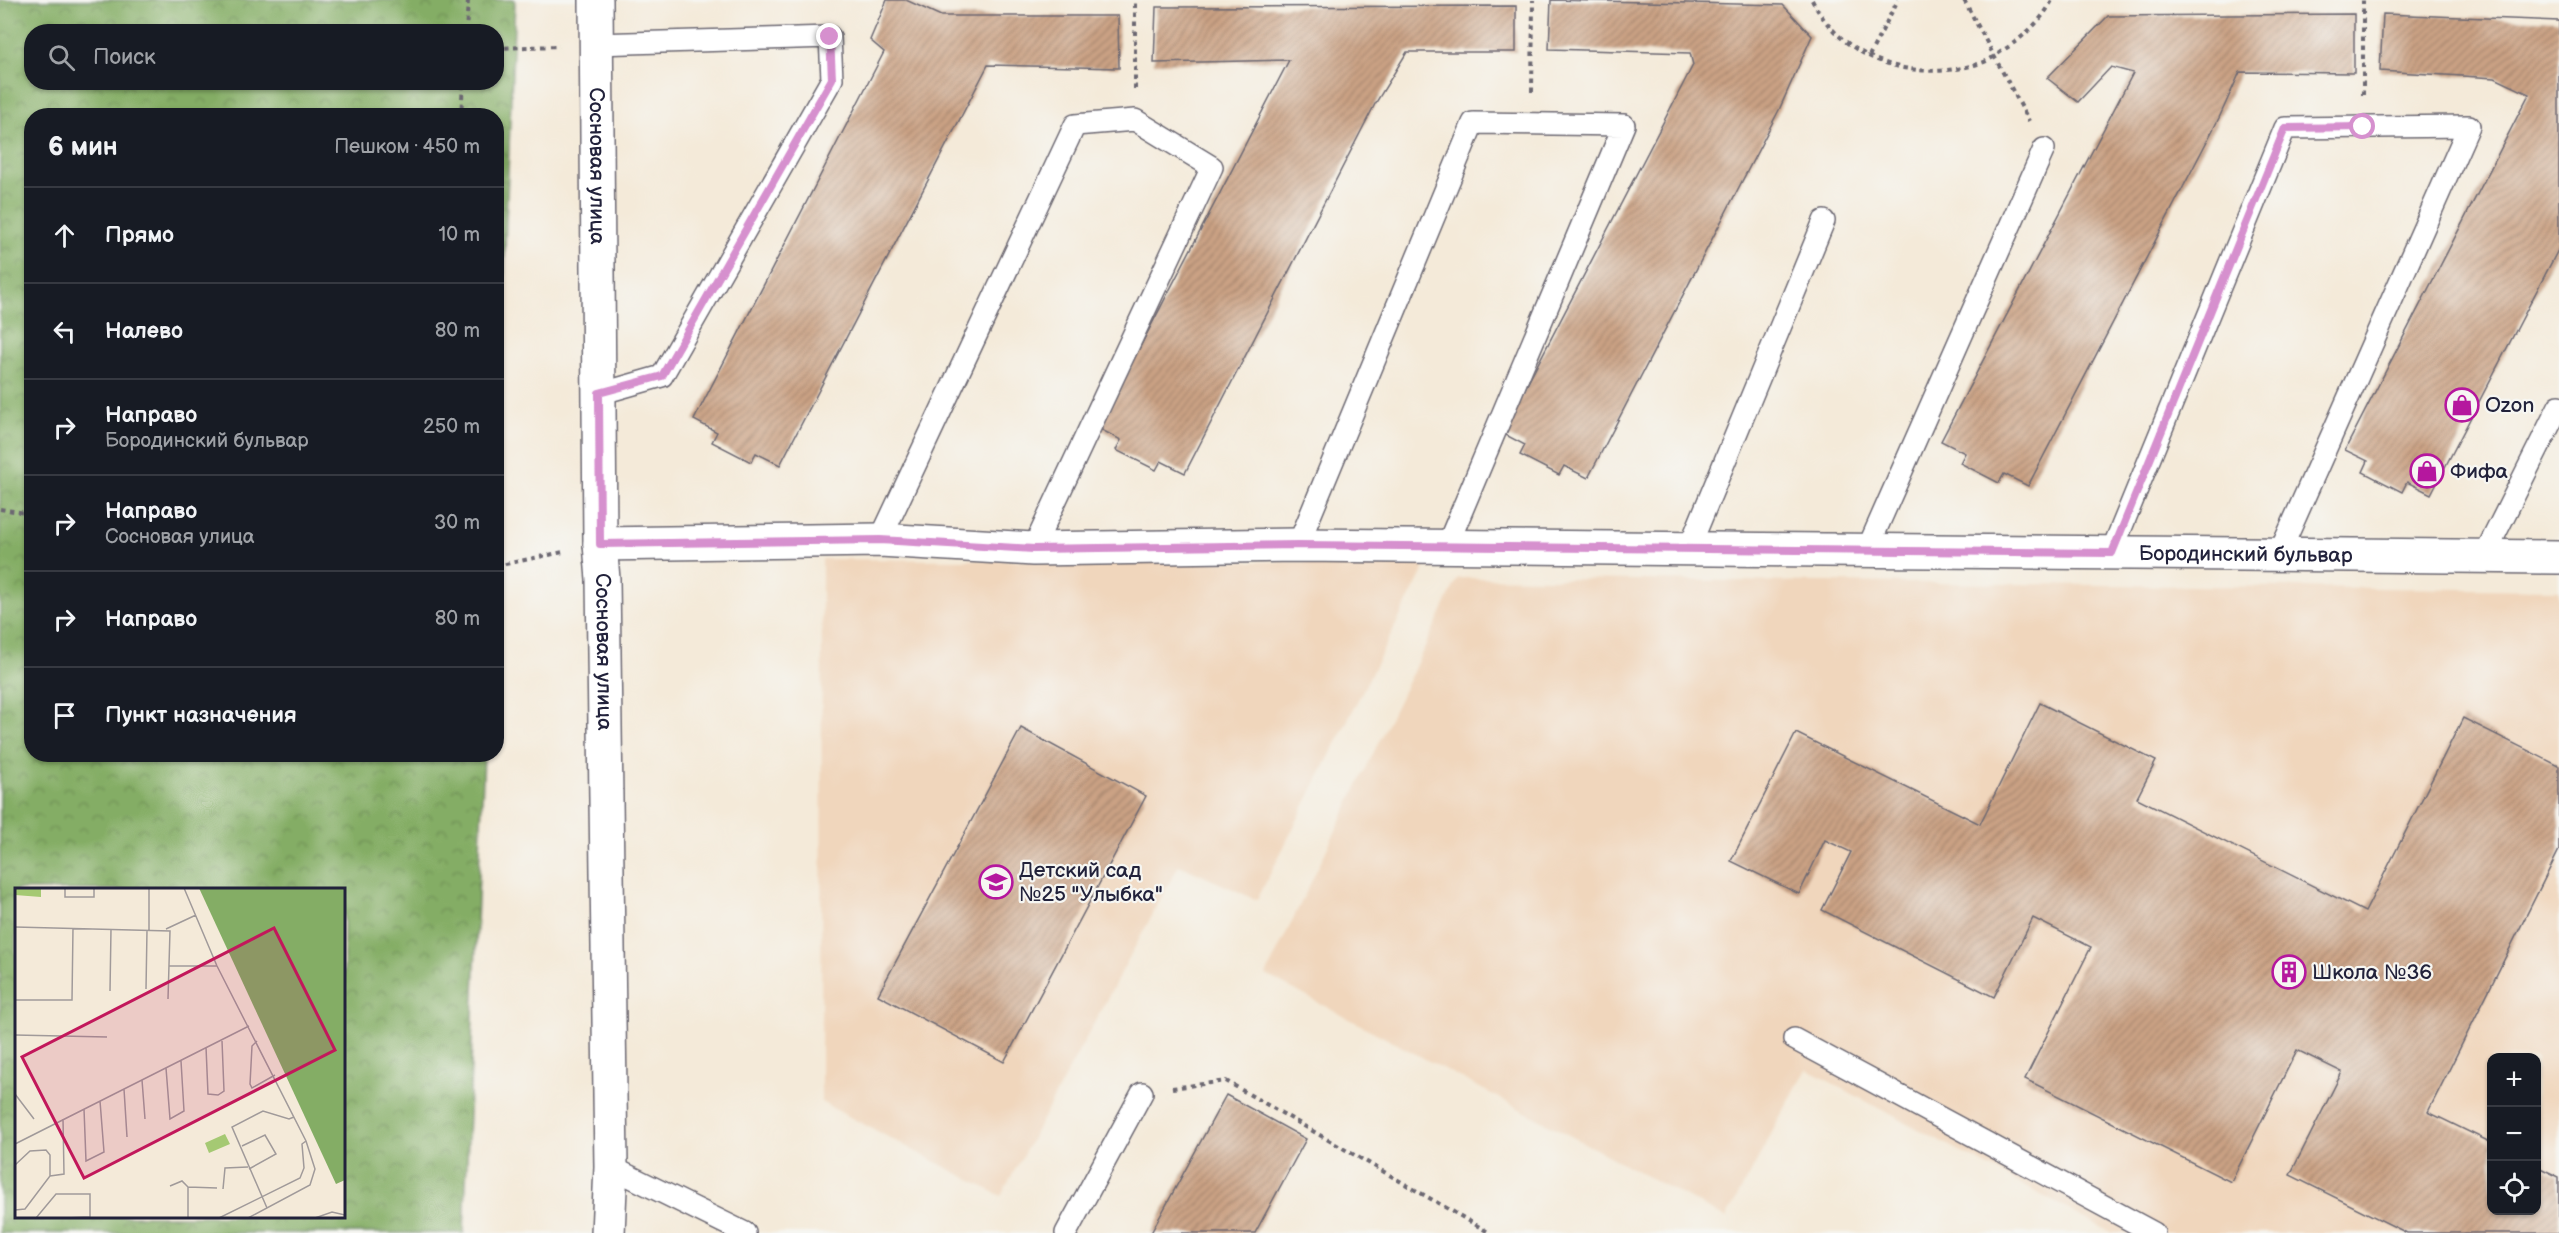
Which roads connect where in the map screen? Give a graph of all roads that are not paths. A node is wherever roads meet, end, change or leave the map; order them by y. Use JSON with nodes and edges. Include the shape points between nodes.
{"nodes":[{"id":1,"x":596,"y":0,"type":"edge"},
{"id":2,"x":595,"y":44,"type":"junction"},
{"id":3,"x":2044,"y":148,"type":"road end"},
{"id":4,"x":1824,"y":221,"type":"dead end"},
{"id":5,"x":599,"y":393,"type":"junction"},
{"id":6,"x":2559,"y":406,"type":"edge"},
{"id":7,"x":880,"y":540,"type":"junction"},
{"id":8,"x":600,"y":544,"type":"junction"},
{"id":9,"x":1298,"y":545,"type":"junction"},
{"id":10,"x":1448,"y":546,"type":"junction"},
{"id":11,"x":1689,"y":548,"type":"junction"},
{"id":12,"x":1034,"y":549,"type":"junction"},
{"id":13,"x":1867,"y":550,"type":"junction"},
{"id":14,"x":2112,"y":553,"type":"junction"},
{"id":15,"x":2279,"y":554,"type":"junction"},
{"id":16,"x":2484,"y":556,"type":"junction"},
{"id":17,"x":2559,"y":556,"type":"edge"},
{"id":18,"x":1794,"y":1040,"type":"dead end"},
{"id":19,"x":1142,"y":1093,"type":"road end"},
{"id":20,"x":611,"y":1167,"type":"junction"},
{"id":21,"x":608,"y":1233,"type":"edge"},
{"id":22,"x":745,"y":1233,"type":"edge"},
{"id":23,"x":1066,"y":1233,"type":"edge"},
{"id":24,"x":2154,"y":1233,"type":"edge"}],
"edges":[{"from":1,"to":2,"type":"street","name":"Сосновая улица"},
{"from":2,"to":5,"type":"street","name":"Сосновая улица"},
{"from":2,"to":5,"type":"lane","via":[[830,37],[832,79],[662,376]]},
{"from":3,"to":13,"type":"lane"},
{"from":4,"to":11,"type":"lane"},
{"from":5,"to":8,"type":"street","name":"Сосновая улица"},
{"from":6,"to":16,"type":"lane"},
{"from":7,"to":8,"type":"street","name":"Бородинский бульвар"},
{"from":7,"to":12,"type":"street","name":"Бородинский бульвар"},
{"from":7,"to":12,"type":"lane","via":[[1075,125],[1135,120],[1212,167]]},
{"from":8,"to":20,"type":"street","name":"Сосновая улица"},
{"from":9,"to":10,"type":"street","name":"Бородинский бульвар"},
{"from":9,"to":10,"type":"lane","via":[[1473,123],[1624,125]]},
{"from":9,"to":12,"type":"street","name":"Бородинский бульвар"},
{"from":10,"to":11,"type":"street","name":"Бородинский бульвар"},
{"from":11,"to":13,"type":"street","name":"Бородинский бульвар"},
{"from":13,"to":14,"type":"street","name":"Бородинский бульвар"},
{"from":14,"to":15,"type":"street","name":"Бородинский бульвар"},
{"from":14,"to":15,"type":"lane","via":[[2285,128],[2469,126]]},
{"from":15,"to":16,"type":"street","name":"Бородинский бульвар"},
{"from":16,"to":17,"type":"street","name":"Бородинский бульвар"},
{"from":18,"to":24,"type":"lane"},
{"from":19,"to":23,"type":"lane"},
{"from":20,"to":21,"type":"street","name":"Сосновая улица"},
{"from":20,"to":22,"type":"lane"}]}
